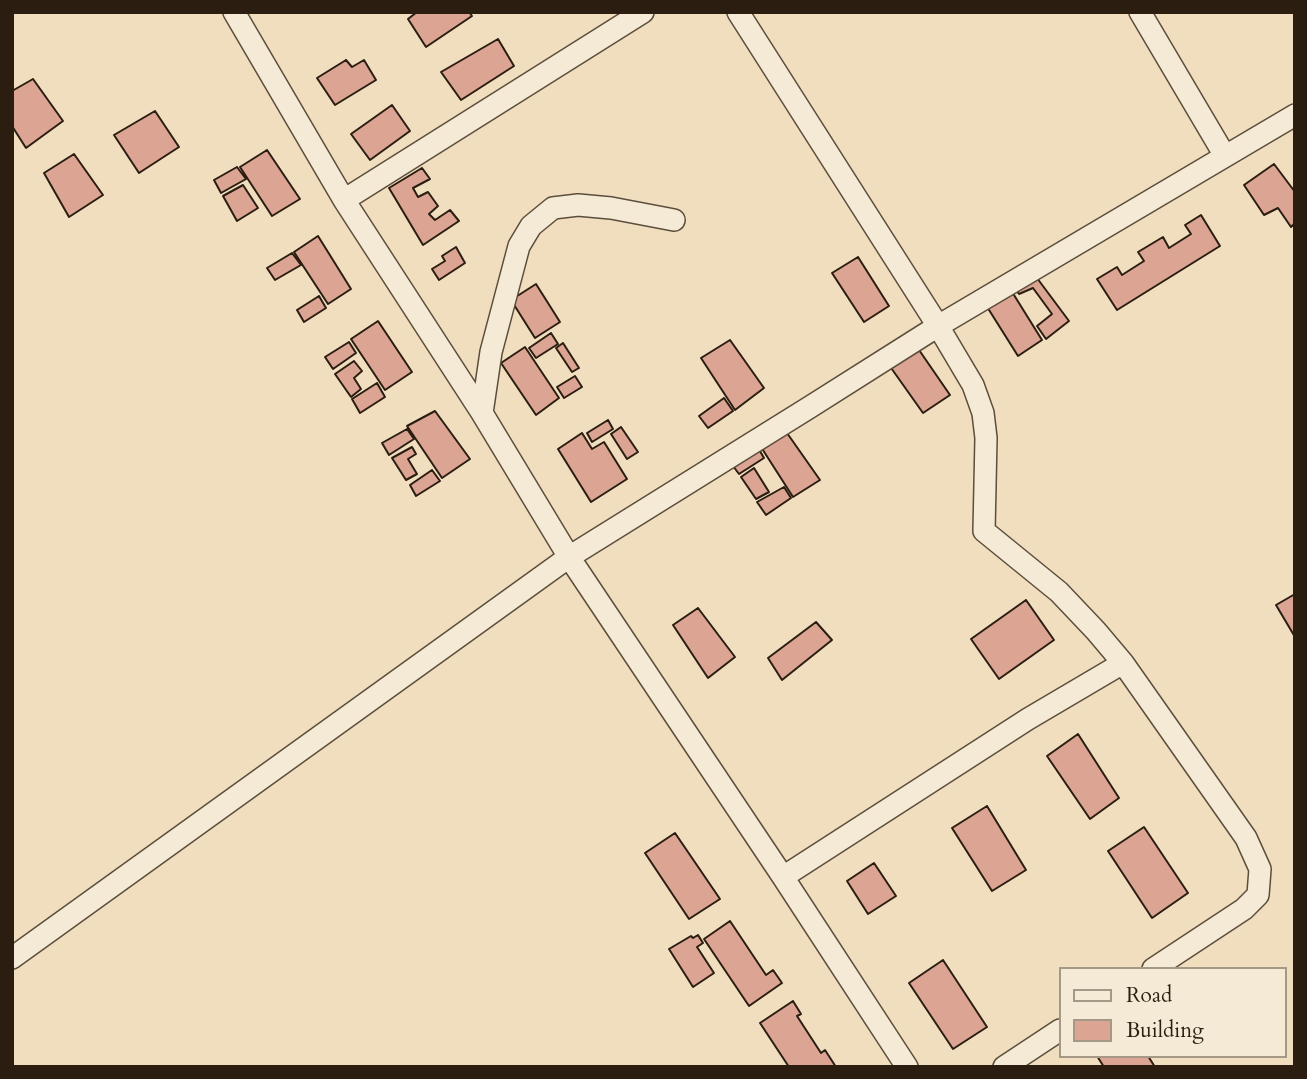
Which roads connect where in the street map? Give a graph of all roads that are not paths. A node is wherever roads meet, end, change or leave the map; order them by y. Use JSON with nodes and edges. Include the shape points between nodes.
{"nodes":[{"id":1,"x":234,"y":12,"type":"edge"},
{"id":2,"x":643,"y":12,"type":"edge"},
{"id":3,"x":738,"y":12,"type":"edge"},
{"id":4,"x":1140,"y":12,"type":"edge"},
{"id":5,"x":1295,"y":115,"type":"edge"},
{"id":6,"x":1225,"y":156,"type":"junction"},
{"id":7,"x":344,"y":200,"type":"junction"},
{"id":8,"x":674,"y":220,"type":"dead end"},
{"id":9,"x":938,"y":326,"type":"junction"},
{"id":10,"x":482,"y":413,"type":"junction"},
{"id":11,"x":569,"y":557,"type":"junction"},
{"id":12,"x":1122,"y":663,"type":"junction"},
{"id":13,"x":783,"y":877,"type":"junction"},
{"id":14,"x":12,"y":958,"type":"edge"},
{"id":15,"x":1156,"y":967,"type":"edge"},
{"id":16,"x":1058,"y":1031,"type":"edge"},
{"id":17,"x":907,"y":1067,"type":"edge"},
{"id":18,"x":1004,"y":1067,"type":"edge"}],
"edges":[{"from":1,"to":7,"type":"street"},
{"from":2,"to":7,"type":"street"},
{"from":3,"to":9,"type":"street"},
{"from":4,"to":6,"type":"street"},
{"from":5,"to":6,"type":"street"},
{"from":6,"to":9,"type":"street"},
{"from":7,"to":10,"type":"street"},
{"from":8,"to":10,"type":"street","via":[[578,205],[553,208],[531,226],[519,246],[491,352]]},
{"from":9,"to":11,"type":"street"},
{"from":9,"to":12,"type":"street","via":[[974,385],[983,413],[984,531],[1059,592]]},
{"from":10,"to":11,"type":"street"},
{"from":11,"to":13,"type":"street"},
{"from":11,"to":14,"type":"street"},
{"from":12,"to":13,"type":"street"},
{"from":12,"to":15,"type":"street","via":[[1247,838],[1260,869],[1258,895],[1244,909]]},
{"from":13,"to":17,"type":"street"},
{"from":16,"to":18,"type":"street"}]}
